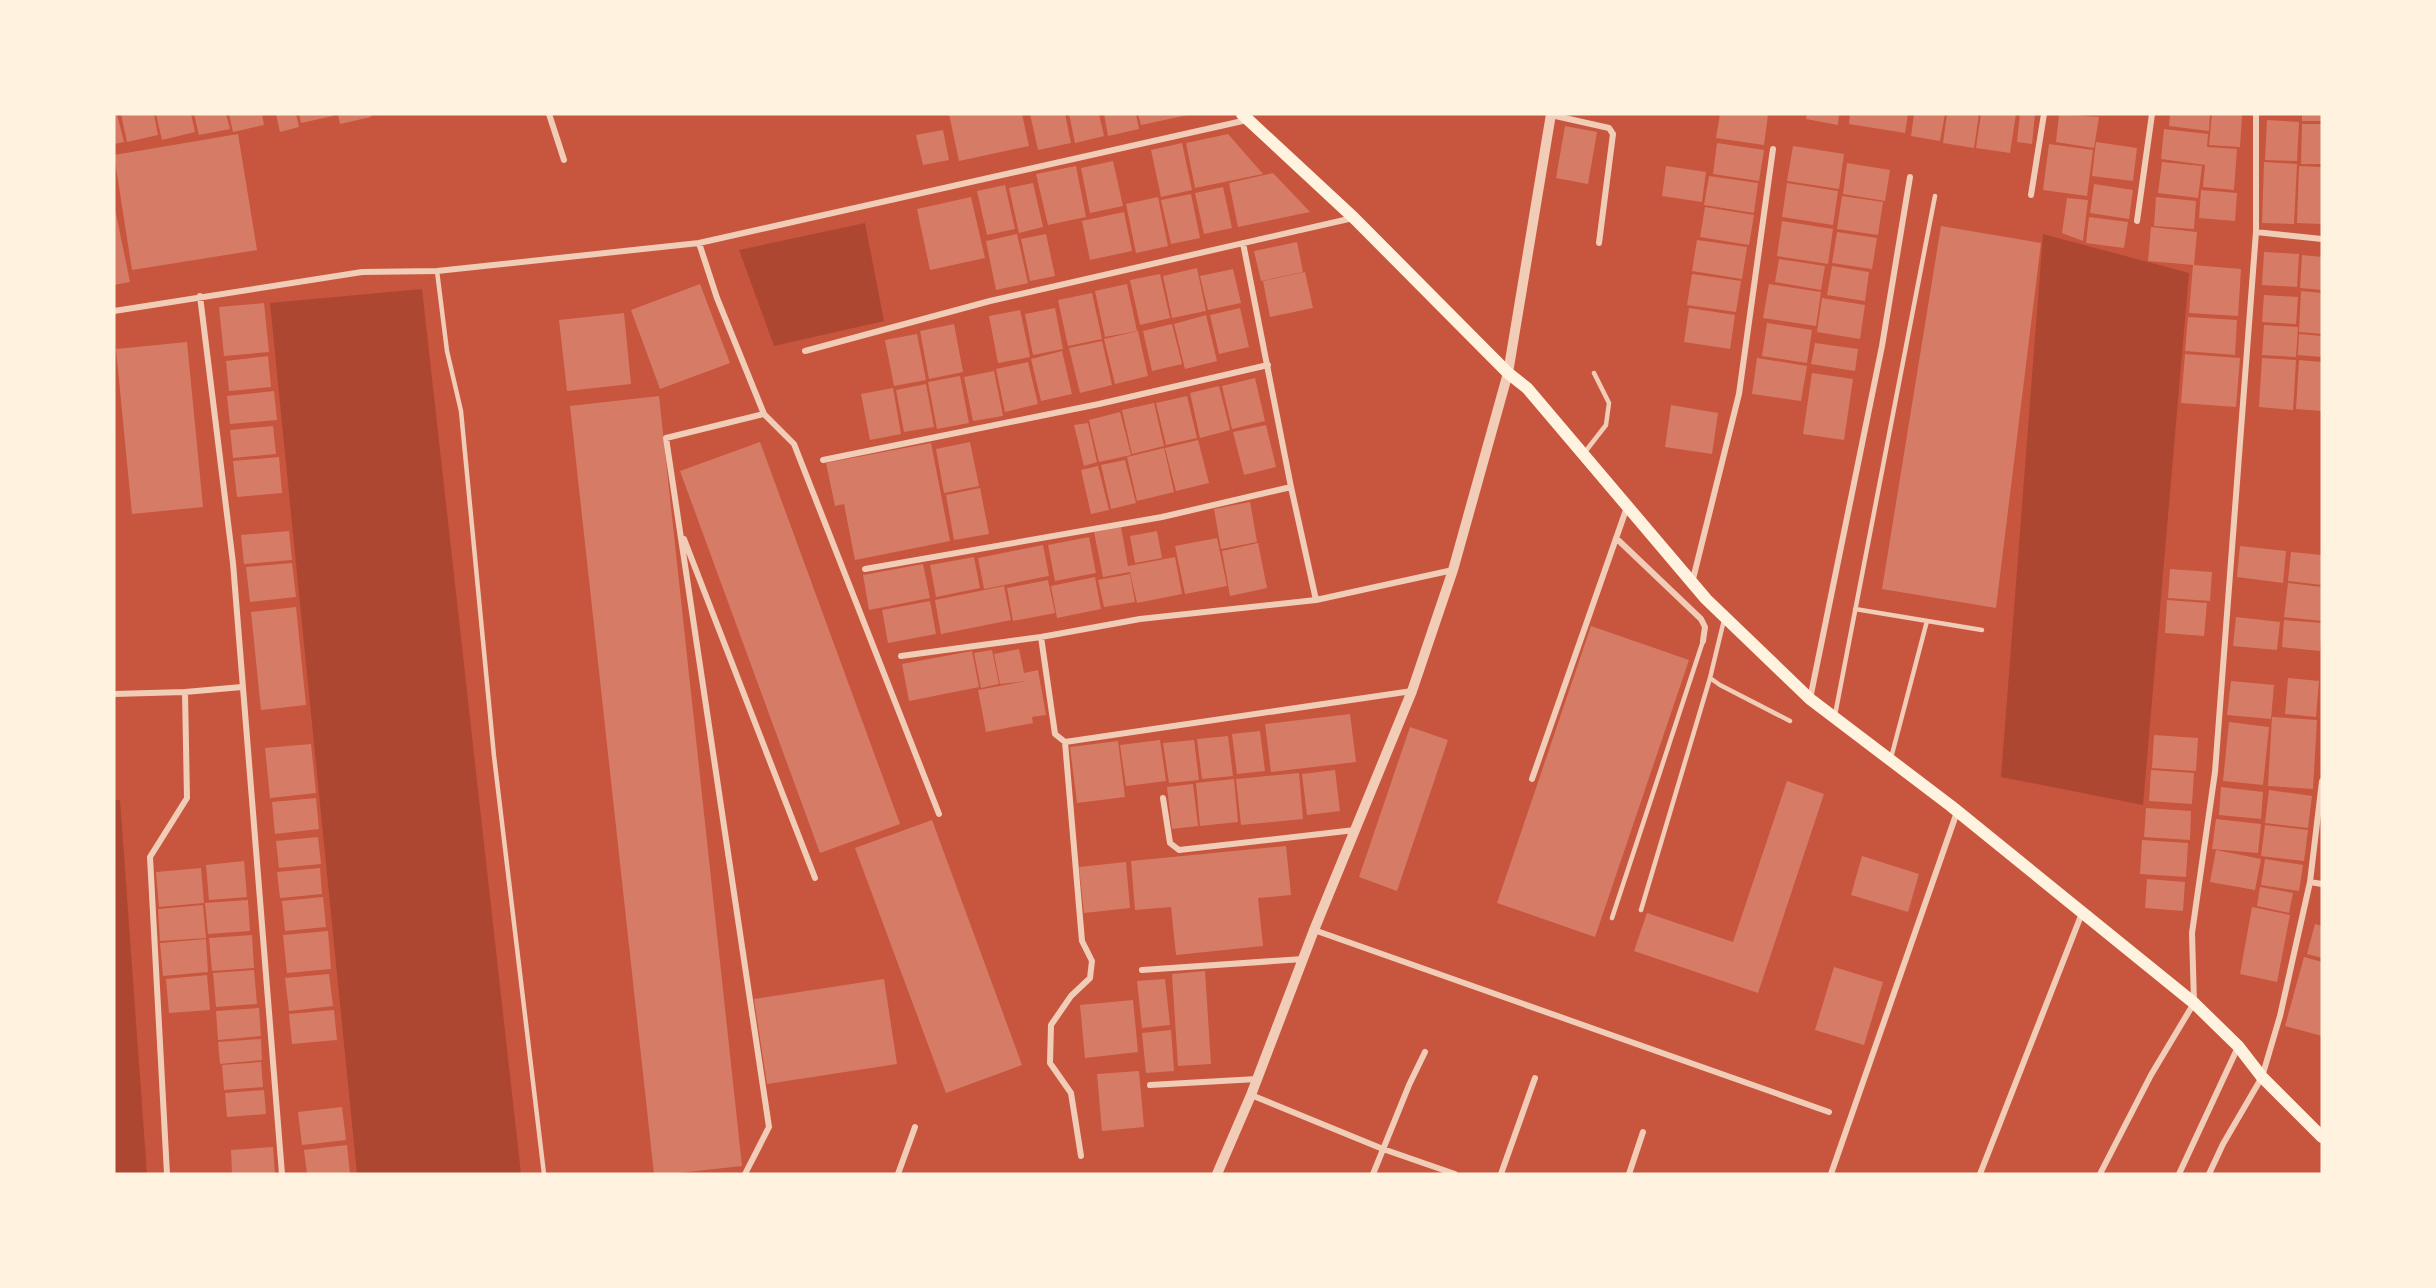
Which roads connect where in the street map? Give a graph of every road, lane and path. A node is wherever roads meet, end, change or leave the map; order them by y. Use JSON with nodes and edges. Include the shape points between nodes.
{"nodes":[{"id":1,"x":549,"y":114,"type":"edge"},
{"id":2,"x":2044,"y":114,"type":"edge"},
{"id":3,"x":2152,"y":114,"type":"edge"},
{"id":4,"x":2256,"y":114,"type":"edge"},
{"id":5,"x":1551,"y":115,"type":"edge"},
{"id":6,"x":1244,"y":117,"type":"edge"},
{"id":7,"x":1773,"y":149,"type":"dead end"},
{"id":8,"x":564,"y":160,"type":"dead end"},
{"id":9,"x":1910,"y":177,"type":"dead end"},
{"id":10,"x":2031,"y":195,"type":"dead end"},
{"id":11,"x":1935,"y":196,"type":"dead end"},
{"id":12,"x":1354,"y":218,"type":"junction"},
{"id":13,"x":2137,"y":221,"type":"dead end"},
{"id":14,"x":2256,"y":232,"type":"junction"},
{"id":15,"x":2322,"y":239,"type":"edge"},
{"id":16,"x":699,"y":243,"type":"junction"},
{"id":17,"x":1243,"y":243,"type":"junction"},
{"id":18,"x":1599,"y":243,"type":"dead end"},
{"id":19,"x":436,"y":271,"type":"junction"},
{"id":20,"x":200,"y":296,"type":"junction"},
{"id":21,"x":114,"y":311,"type":"edge"},
{"id":22,"x":804,"y":351,"type":"dead end"},
{"id":23,"x":1268,"y":365,"type":"junction"},
{"id":24,"x":1508,"y":373,"type":"junction"},
{"id":25,"x":1594,"y":373,"type":"dead end"},
{"id":26,"x":764,"y":414,"type":"junction"},
{"id":27,"x":1583,"y":454,"type":"junction"},
{"id":28,"x":823,"y":460,"type":"dead end"},
{"id":29,"x":1291,"y":487,"type":"junction"},
{"id":30,"x":1627,"y":506,"type":"junction"},
{"id":31,"x":680,"y":527,"type":"junction"},
{"id":32,"x":1616,"y":538,"type":"junction"},
{"id":33,"x":865,"y":569,"type":"dead end"},
{"id":34,"x":1453,"y":570,"type":"junction"},
{"id":35,"x":1692,"y":584,"type":"junction"},
{"id":36,"x":1316,"y":600,"type":"junction"},
{"id":37,"x":1856,"y":609,"type":"junction"},
{"id":38,"x":1725,"y":617,"type":"junction"},
{"id":39,"x":1927,"y":621,"type":"junction"},
{"id":40,"x":1982,"y":630,"type":"dead end"},
{"id":41,"x":1041,"y":637,"type":"junction"},
{"id":42,"x":1703,"y":641,"type":"joint"},
{"id":43,"x":900,"y":657,"type":"dead end"},
{"id":44,"x":1710,"y":678,"type":"junction"},
{"id":45,"x":242,"y":687,"type":"junction"},
{"id":46,"x":1412,"y":691,"type":"junction"},
{"id":47,"x":185,"y":692,"type":"junction"},
{"id":48,"x":114,"y":694,"type":"edge"},
{"id":49,"x":1810,"y":699,"type":"junction"},
{"id":50,"x":1834,"y":718,"type":"junction"},
{"id":51,"x":1790,"y":721,"type":"dead end"},
{"id":52,"x":1065,"y":742,"type":"junction"},
{"id":53,"x":1890,"y":760,"type":"junction"},
{"id":54,"x":1532,"y":779,"type":"dead end"},
{"id":55,"x":2322,"y":781,"type":"edge"},
{"id":56,"x":1163,"y":798,"type":"dead end"},
{"id":57,"x":1957,"y":812,"type":"junction"},
{"id":58,"x":939,"y":814,"type":"dead end"},
{"id":59,"x":1355,"y":830,"type":"junction"},
{"id":60,"x":815,"y":878,"type":"dead end"},
{"id":61,"x":2310,"y":882,"type":"junction"},
{"id":62,"x":2322,"y":884,"type":"edge"},
{"id":63,"x":1641,"y":910,"type":"dead end"},
{"id":64,"x":2082,"y":913,"type":"junction"},
{"id":65,"x":1612,"y":918,"type":"dead end"},
{"id":66,"x":1314,"y":930,"type":"junction"},
{"id":67,"x":1303,"y":959,"type":"junction"},
{"id":68,"x":1142,"y":970,"type":"dead end"},
{"id":69,"x":2194,"y":1004,"type":"junction"},
{"id":70,"x":2238,"y":1046,"type":"junction"},
{"id":71,"x":1425,"y":1052,"type":"dead end"},
{"id":72,"x":2262,"y":1077,"type":"junction"},
{"id":73,"x":1535,"y":1078,"type":"dead end"},
{"id":74,"x":1258,"y":1079,"type":"junction"},
{"id":75,"x":1150,"y":1085,"type":"dead end"},
{"id":76,"x":1251,"y":1095,"type":"junction"},
{"id":77,"x":1829,"y":1112,"type":"dead end"},
{"id":78,"x":915,"y":1127,"type":"dead end"},
{"id":79,"x":1643,"y":1132,"type":"dead end"},
{"id":80,"x":2322,"y":1137,"type":"edge"},
{"id":81,"x":1383,"y":1149,"type":"junction"},
{"id":82,"x":1081,"y":1156,"type":"dead end"},
{"id":83,"x":167,"y":1174,"type":"edge"},
{"id":84,"x":282,"y":1174,"type":"edge"},
{"id":85,"x":544,"y":1174,"type":"edge"},
{"id":86,"x":745,"y":1174,"type":"edge"},
{"id":87,"x":898,"y":1174,"type":"edge"},
{"id":88,"x":1217,"y":1174,"type":"edge"},
{"id":89,"x":1372,"y":1174,"type":"edge"},
{"id":90,"x":1455,"y":1174,"type":"edge"},
{"id":91,"x":1501,"y":1174,"type":"edge"},
{"id":92,"x":1629,"y":1174,"type":"edge"},
{"id":93,"x":1831,"y":1174,"type":"edge"},
{"id":94,"x":1980,"y":1174,"type":"edge"},
{"id":95,"x":2100,"y":1174,"type":"edge"},
{"id":96,"x":2179,"y":1174,"type":"edge"},
{"id":97,"x":2209,"y":1174,"type":"edge"}],
"edges":[{"from":1,"to":8,"type":"street"},
{"from":2,"to":10,"type":"street"},
{"from":3,"to":13,"type":"street"},
{"from":4,"to":14,"type":"street"},
{"from":5,"to":18,"type":"street","via":[[1609,128],[1613,134]]},
{"from":5,"to":24,"type":"street"},
{"from":6,"to":12,"type":"main road"},
{"from":6,"to":16,"type":"street"},
{"from":7,"to":35,"type":"street","via":[[1739,394]]},
{"from":9,"to":49,"type":"street","via":[[1882,346]]},
{"from":11,"to":37,"type":"lane"},
{"from":12,"to":17,"type":"street"},
{"from":12,"to":24,"type":"main road"},
{"from":14,"to":15,"type":"street"},
{"from":14,"to":69,"type":"street","via":[[2215,772],[2192,933]]},
{"from":16,"to":19,"type":"street"},
{"from":16,"to":26,"type":"street"},
{"from":17,"to":22,"type":"street","via":[[990,300]]},
{"from":17,"to":23,"type":"street"},
{"from":19,"to":20,"type":"street","via":[[362,272]]},
{"from":19,"to":85,"type":"lane","via":[[447,351],[461,411],[494,756]]},
{"from":20,"to":21,"type":"street"},
{"from":20,"to":45,"type":"street","via":[[233,563]]},
{"from":23,"to":28,"type":"street"},
{"from":23,"to":29,"type":"street"},
{"from":24,"to":27,"type":"main road","via":[[1527,388]]},
{"from":24,"to":34,"type":"street"},
{"from":25,"to":27,"type":"lane","via":[[1610,404],[1605,425]]},
{"from":26,"to":31,"type":"street","via":[[666,438]]},
{"from":26,"to":58,"type":"street","via":[[794,444]]},
{"from":27,"to":30,"type":"main road"},
{"from":29,"to":33,"type":"street","via":[[1162,517]]},
{"from":29,"to":36,"type":"street"},
{"from":30,"to":32,"type":"street"},
{"from":30,"to":35,"type":"main road"},
{"from":31,"to":60,"type":"street"},
{"from":31,"to":86,"type":"street","via":[[769,1128]]},
{"from":32,"to":42,"type":"street","via":[[1701,619],[1705,627]]},
{"from":32,"to":54,"type":"street"},
{"from":34,"to":36,"type":"street"},
{"from":34,"to":46,"type":"street"},
{"from":35,"to":38,"type":"main road"},
{"from":36,"to":41,"type":"street","via":[[1140,619]]},
{"from":37,"to":39,"type":"lane"},
{"from":37,"to":50,"type":"lane"},
{"from":38,"to":44,"type":"lane"},
{"from":38,"to":49,"type":"main road"},
{"from":39,"to":40,"type":"lane"},
{"from":39,"to":53,"type":"lane"},
{"from":41,"to":43,"type":"street"},
{"from":41,"to":52,"type":"street","via":[[1055,734]]},
{"from":42,"to":65,"type":"lane"},
{"from":44,"to":51,"type":"lane"},
{"from":44,"to":63,"type":"lane"},
{"from":45,"to":47,"type":"street"},
{"from":45,"to":84,"type":"street"},
{"from":46,"to":52,"type":"street"},
{"from":46,"to":59,"type":"street"},
{"from":47,"to":48,"type":"street"},
{"from":47,"to":83,"type":"street","via":[[187,798],[150,856]]},
{"from":49,"to":50,"type":"main road"},
{"from":50,"to":53,"type":"main road"},
{"from":52,"to":82,"type":"street","via":[[1082,940],[1092,961],[1090,978],[1071,996],[1051,1025],[1050,1063],[1071,1093]]},
{"from":53,"to":57,"type":"main road"},
{"from":55,"to":61,"type":"street"},
{"from":56,"to":59,"type":"street","via":[[1170,843],[1179,850]]},
{"from":57,"to":64,"type":"main road"},
{"from":57,"to":93,"type":"street"},
{"from":59,"to":66,"type":"street"},
{"from":61,"to":62,"type":"street"},
{"from":61,"to":72,"type":"street"},
{"from":64,"to":69,"type":"main road"},
{"from":64,"to":94,"type":"street"},
{"from":66,"to":67,"type":"street"},
{"from":66,"to":77,"type":"street"},
{"from":67,"to":68,"type":"street"},
{"from":67,"to":74,"type":"street"},
{"from":69,"to":70,"type":"main road"},
{"from":69,"to":95,"type":"street","via":[[2151,1075]]},
{"from":70,"to":72,"type":"main road"},
{"from":70,"to":96,"type":"street"},
{"from":71,"to":81,"type":"street"},
{"from":72,"to":80,"type":"main road"},
{"from":72,"to":97,"type":"street"},
{"from":73,"to":91,"type":"street"},
{"from":74,"to":75,"type":"street"},
{"from":74,"to":76,"type":"street"},
{"from":76,"to":81,"type":"street"},
{"from":76,"to":88,"type":"street"},
{"from":78,"to":87,"type":"street"},
{"from":79,"to":92,"type":"street"},
{"from":81,"to":89,"type":"street"},
{"from":81,"to":90,"type":"street"}]}
